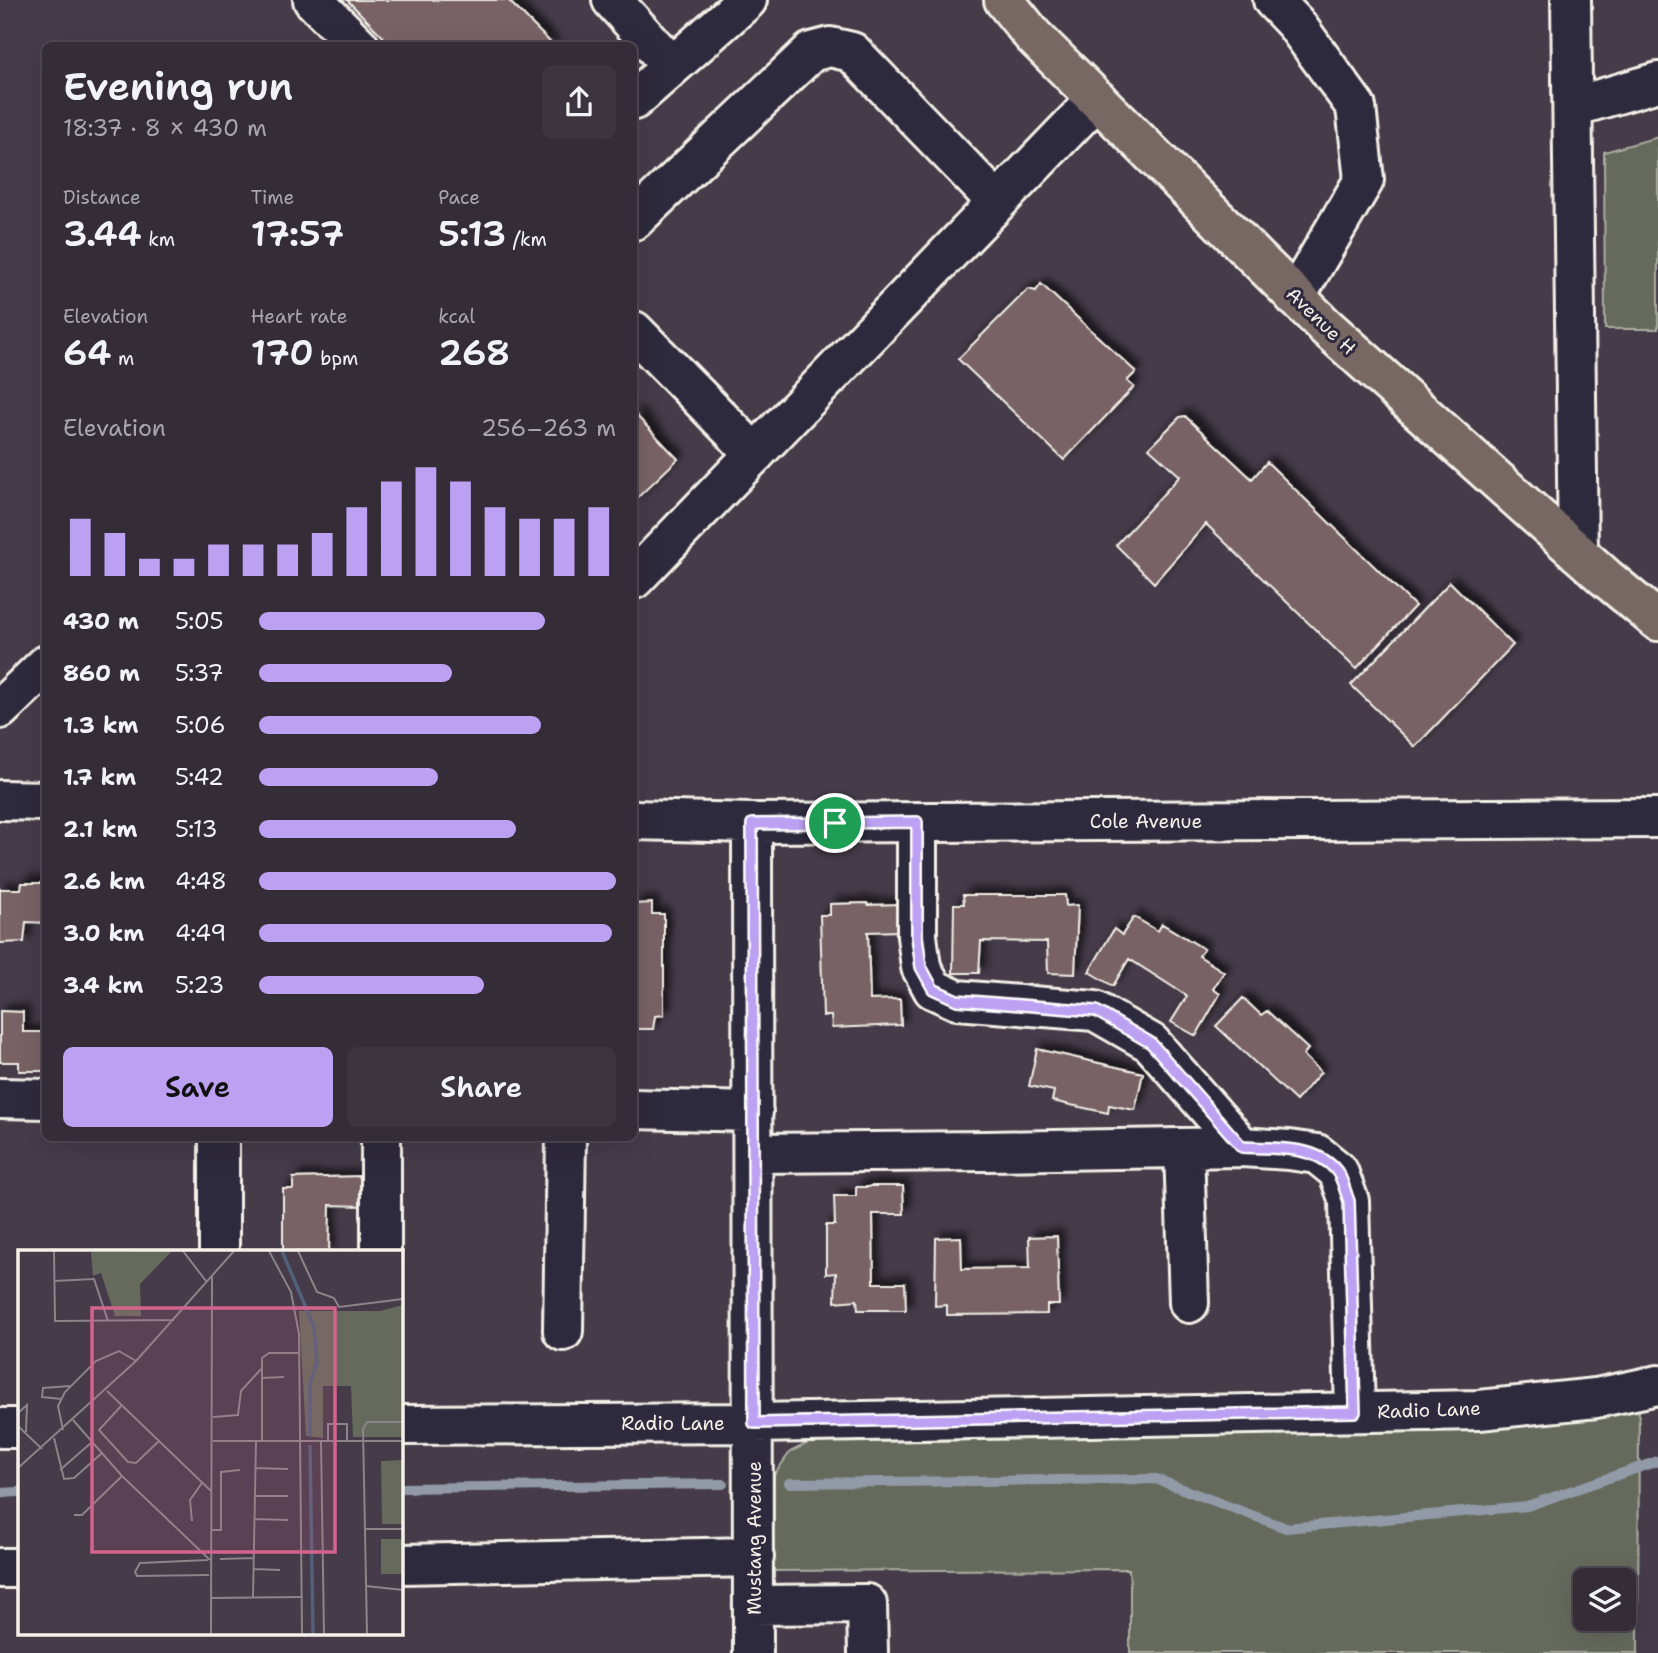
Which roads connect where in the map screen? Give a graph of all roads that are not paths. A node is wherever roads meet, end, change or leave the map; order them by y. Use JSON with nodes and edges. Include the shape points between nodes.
{"nodes":[{"id":1,"x":313,"y":0,"type":"edge"},
{"id":2,"x":612,"y":0,"type":"edge"},
{"id":3,"x":747,"y":0,"type":"edge"},
{"id":4,"x":1004,"y":0,"type":"edge"},
{"id":5,"x":1273,"y":0,"type":"edge"},
{"id":6,"x":1571,"y":0,"type":"edge"},
{"id":7,"x":355,"y":42,"type":"edge"},
{"id":8,"x":672,"y":66,"type":"junction"},
{"id":9,"x":1658,"y":82,"type":"edge"},
{"id":10,"x":637,"y":97,"type":"edge"},
{"id":11,"x":1097,"y":99,"type":"junction"},
{"id":12,"x":1573,"y":107,"type":"junction"},
{"id":13,"x":997,"y":202,"type":"junction"},
{"id":14,"x":637,"y":217,"type":"edge"},
{"id":15,"x":1295,"y":297,"type":"junction"},
{"id":16,"x":637,"y":334,"type":"edge"},
{"id":17,"x":755,"y":454,"type":"junction"},
{"id":18,"x":1578,"y":553,"type":"junction"},
{"id":19,"x":637,"y":576,"type":"edge"},
{"id":20,"x":1658,"y":621,"type":"edge"},
{"id":21,"x":42,"y":669,"type":"edge"},
{"id":22,"x":0,"y":709,"type":"edge"},
{"id":23,"x":0,"y":800,"type":"edge"},
{"id":24,"x":42,"y":801,"type":"edge"},
{"id":25,"x":1658,"y":818,"type":"edge"},
{"id":26,"x":637,"y":820,"type":"edge"},
{"id":27,"x":917,"y":822,"type":"junction"},
{"id":28,"x":752,"y":824,"type":"junction"},
{"id":29,"x":0,"y":1098,"type":"edge"},
{"id":30,"x":42,"y":1099,"type":"edge"},
{"id":31,"x":637,"y":1110,"type":"edge"},
{"id":32,"x":753,"y":1112,"type":"junction"},
{"id":33,"x":219,"y":1141,"type":"edge"},
{"id":34,"x":382,"y":1141,"type":"edge"},
{"id":35,"x":566,"y":1141,"type":"edge"},
{"id":36,"x":1242,"y":1147,"type":"junction"},
{"id":37,"x":1184,"y":1148,"type":"junction"},
{"id":38,"x":753,"y":1153,"type":"junction"},
{"id":39,"x":219,"y":1250,"type":"edge"},
{"id":40,"x":382,"y":1250,"type":"edge"},
{"id":41,"x":1189,"y":1303,"type":"dead end"},
{"id":42,"x":563,"y":1331,"type":"dead end"},
{"id":43,"x":1658,"y":1385,"type":"edge"},
{"id":44,"x":1355,"y":1412,"type":"junction"},
{"id":45,"x":754,"y":1423,"type":"junction"},
{"id":46,"x":402,"y":1425,"type":"edge"},
{"id":47,"x":0,"y":1428,"type":"edge"},
{"id":48,"x":18,"y":1428,"type":"edge"},
{"id":49,"x":754,"y":1557,"type":"junction"},
{"id":50,"x":402,"y":1564,"type":"edge"},
{"id":51,"x":0,"y":1568,"type":"edge"},
{"id":52,"x":18,"y":1568,"type":"edge"},
{"id":53,"x":754,"y":1605,"type":"junction"},
{"id":54,"x":753,"y":1653,"type":"edge"},
{"id":55,"x":868,"y":1653,"type":"edge"}],
"edges":[{"from":1,"to":7,"type":"street"},
{"from":2,"to":8,"type":"street"},
{"from":3,"to":8,"type":"street"},
{"from":4,"to":11,"type":"main road","name":"Avenue H","via":[[1033,36]]},
{"from":5,"to":15,"type":"street","via":[[1356,107],[1364,180]]},
{"from":6,"to":12,"type":"street"},
{"from":8,"to":10,"type":"street"},
{"from":9,"to":12,"type":"street"},
{"from":11,"to":13,"type":"street"},
{"from":11,"to":15,"type":"main road","name":"Avenue H"},
{"from":12,"to":18,"type":"street"},
{"from":13,"to":14,"type":"street","via":[[852,52],[830,47],[811,52]]},
{"from":13,"to":17,"type":"street"},
{"from":15,"to":18,"type":"main road","name":"Avenue H"},
{"from":16,"to":17,"type":"street"},
{"from":17,"to":19,"type":"street"},
{"from":18,"to":20,"type":"main road","name":"Avenue H"},
{"from":21,"to":22,"type":"street"},
{"from":23,"to":24,"type":"street"},
{"from":25,"to":27,"type":"street","name":"Cole Avenue"},
{"from":26,"to":28,"type":"street","name":"Cole Avenue"},
{"from":27,"to":28,"type":"street","name":"Cole Avenue"},
{"from":27,"to":36,"type":"street","via":[[917,936],[921,967],[933,989],[957,1000],[1096,1011],[1151,1043]]},
{"from":28,"to":32,"type":"street","name":"Mustang Avenue"},
{"from":29,"to":30,"type":"street"},
{"from":31,"to":32,"type":"street"},
{"from":32,"to":38,"type":"street","name":"Mustang Avenue"},
{"from":33,"to":39,"type":"street"},
{"from":34,"to":40,"type":"street"},
{"from":35,"to":42,"type":"street"},
{"from":36,"to":37,"type":"street"},
{"from":36,"to":44,"type":"street","via":[[1317,1154],[1338,1171],[1349,1201]]},
{"from":37,"to":38,"type":"street"},
{"from":37,"to":41,"type":"street"},
{"from":38,"to":45,"type":"street","name":"Mustang Avenue"},
{"from":43,"to":44,"type":"street","name":"Radio Lane","via":[[1596,1398],[1479,1410]]},
{"from":44,"to":45,"type":"street","name":"Radio Lane"},
{"from":45,"to":46,"type":"street","name":"Radio Lane"},
{"from":45,"to":49,"type":"street","name":"Mustang Avenue"},
{"from":47,"to":48,"type":"street"},
{"from":49,"to":50,"type":"street"},
{"from":49,"to":53,"type":"street","name":"Mustang Avenue"},
{"from":51,"to":52,"type":"street"},
{"from":53,"to":54,"type":"street","name":"Mustang Avenue"},
{"from":53,"to":55,"type":"street","via":[[867,1604]]}]}
